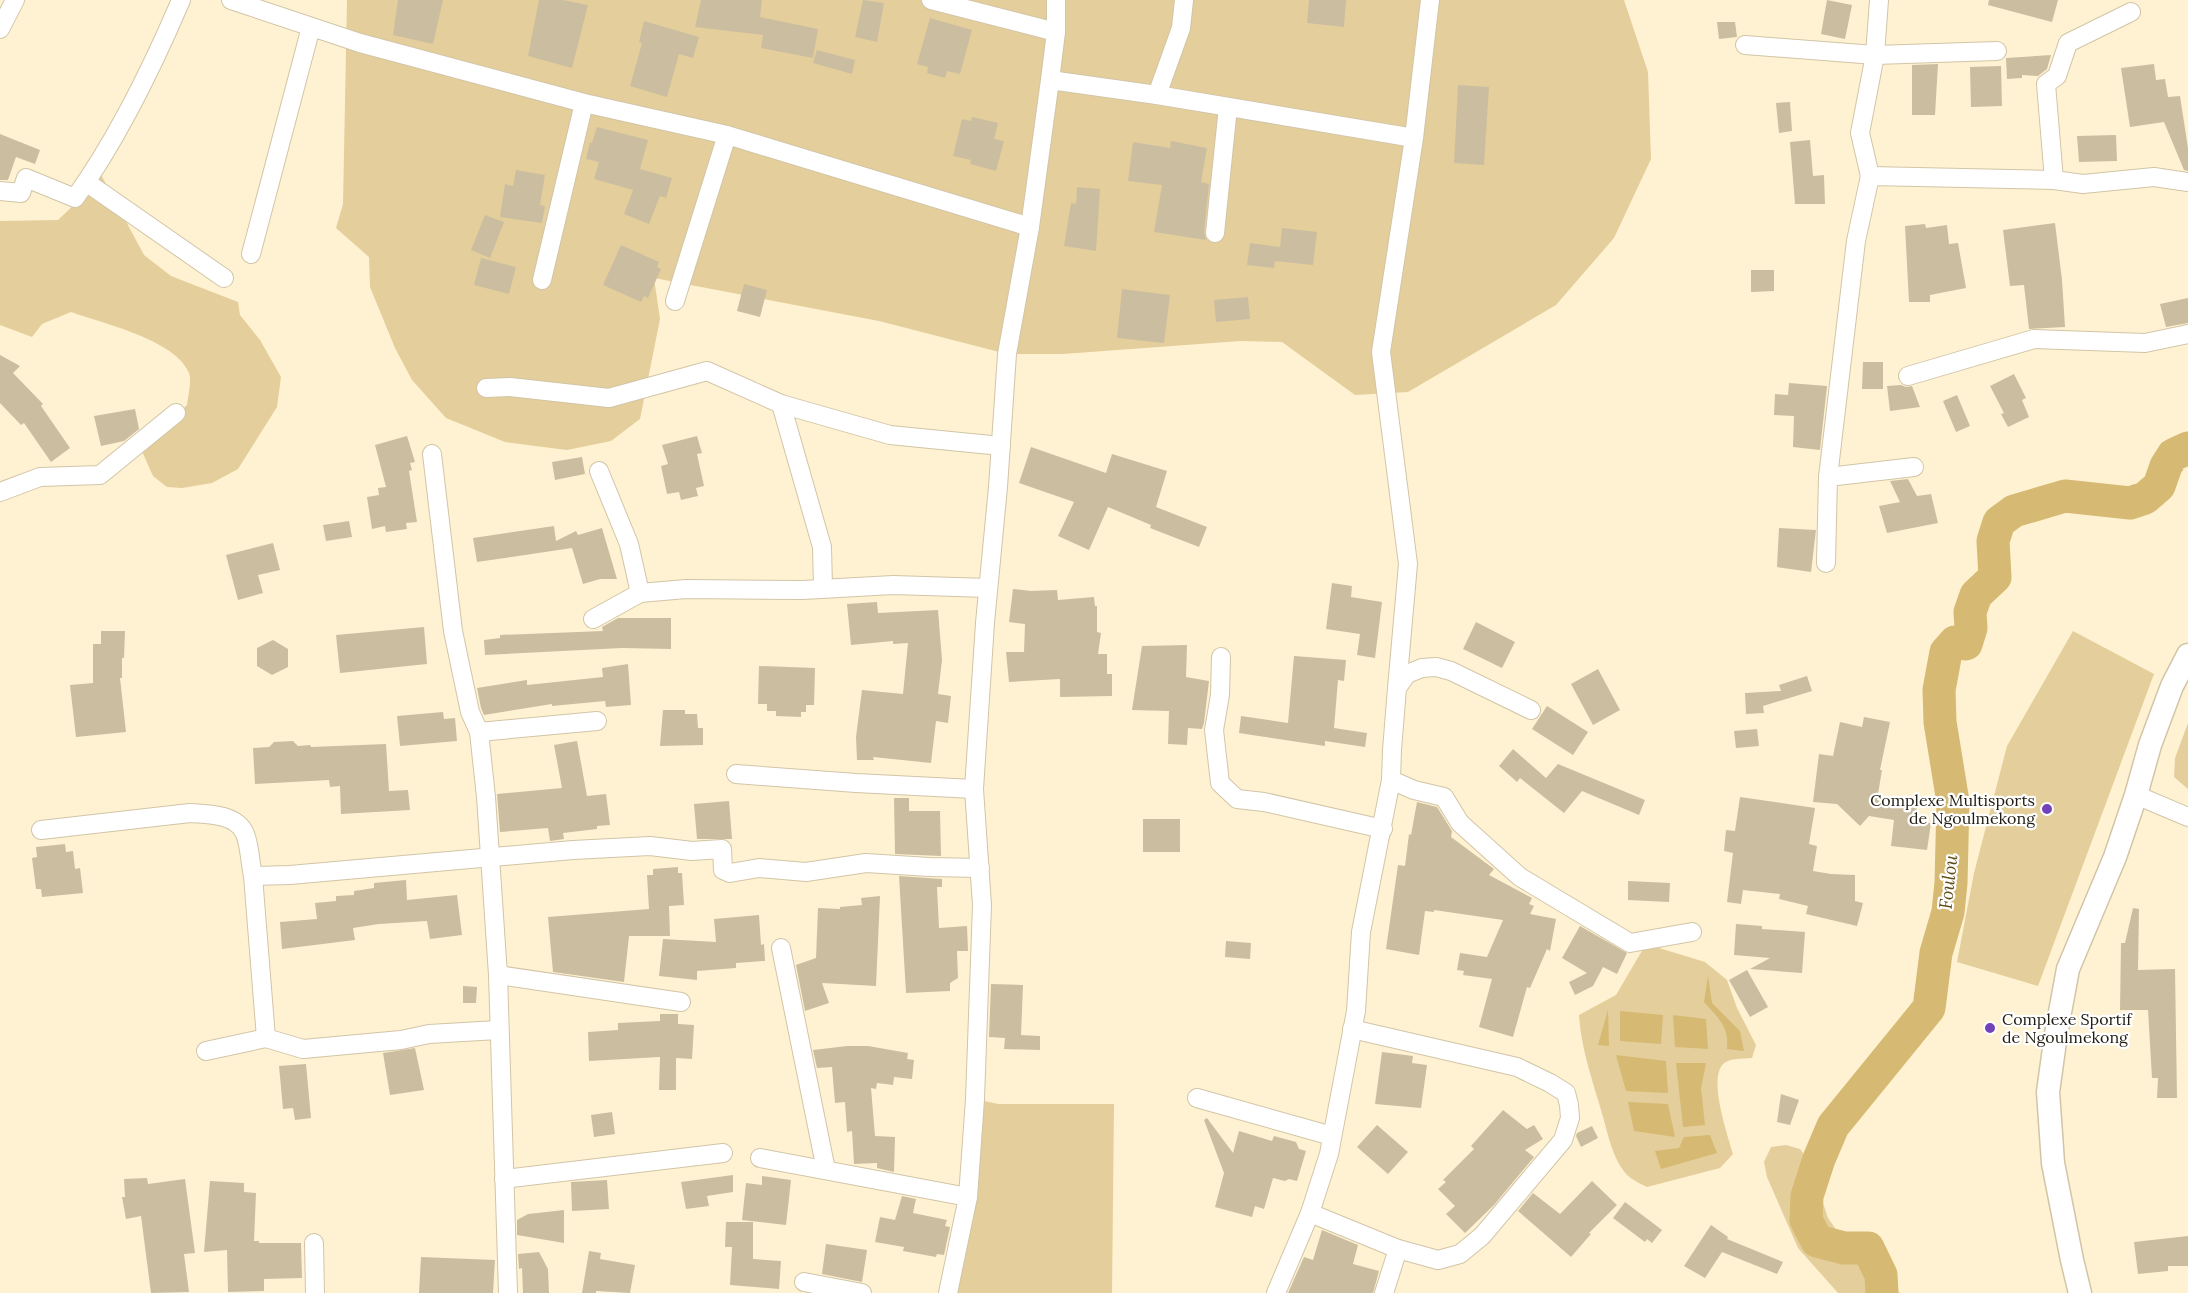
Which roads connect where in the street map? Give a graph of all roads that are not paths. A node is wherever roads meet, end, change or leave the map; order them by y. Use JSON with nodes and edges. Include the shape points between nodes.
{"nodes":[{"id":1,"x":15,"y":0,"type":"edge"},
{"id":2,"x":181,"y":0,"type":"edge"},
{"id":3,"x":231,"y":0,"type":"edge"},
{"id":4,"x":931,"y":0,"type":"edge"},
{"id":5,"x":1056,"y":0,"type":"edge"},
{"id":6,"x":1184,"y":0,"type":"edge"},
{"id":7,"x":1430,"y":0,"type":"edge"},
{"id":8,"x":1879,"y":0,"type":"edge"},
{"id":9,"x":2131,"y":12,"type":"dead end"},
{"id":10,"x":311,"y":27,"type":"junction"},
{"id":11,"x":0,"y":29,"type":"edge"},
{"id":12,"x":1056,"y":32,"type":"junction"},
{"id":13,"x":1745,"y":45,"type":"dead end"},
{"id":14,"x":1997,"y":51,"type":"dead end"},
{"id":15,"x":1875,"y":55,"type":"junction"},
{"id":16,"x":1050,"y":80,"type":"junction"},
{"id":17,"x":1157,"y":95,"type":"junction"},
{"id":18,"x":584,"y":103,"type":"junction"},
{"id":19,"x":1228,"y":106,"type":"junction"},
{"id":20,"x":727,"y":135,"type":"junction"},
{"id":21,"x":1414,"y":138,"type":"junction"},
{"id":22,"x":1870,"y":176,"type":"junction"},
{"id":23,"x":2054,"y":180,"type":"junction"},
{"id":24,"x":86,"y":182,"type":"junction"},
{"id":25,"x":2188,"y":182,"type":"edge"},
{"id":26,"x":0,"y":191,"type":"edge"},
{"id":27,"x":1030,"y":227,"type":"junction"},
{"id":28,"x":1215,"y":233,"type":"dead end"},
{"id":29,"x":251,"y":254,"type":"dead end"},
{"id":30,"x":224,"y":278,"type":"dead end"},
{"id":31,"x":542,"y":280,"type":"dead end"},
{"id":32,"x":675,"y":301,"type":"dead end"},
{"id":33,"x":2188,"y":334,"type":"edge"},
{"id":34,"x":1908,"y":376,"type":"dead end"},
{"id":35,"x":486,"y":388,"type":"dead end"},
{"id":36,"x":781,"y":404,"type":"junction"},
{"id":37,"x":176,"y":413,"type":"dead end"},
{"id":38,"x":1001,"y":446,"type":"junction"},
{"id":39,"x":432,"y":454,"type":"dead end"},
{"id":40,"x":1914,"y":467,"type":"dead end"},
{"id":41,"x":599,"y":471,"type":"dead end"},
{"id":42,"x":1828,"y":477,"type":"junction"},
{"id":43,"x":0,"y":492,"type":"edge"},
{"id":44,"x":1826,"y":564,"type":"dead end"},
{"id":45,"x":824,"y":587,"type":"junction"},
{"id":46,"x":988,"y":588,"type":"junction"},
{"id":47,"x":640,"y":593,"type":"junction"},
{"id":48,"x":593,"y":619,"type":"dead end"},
{"id":49,"x":2188,"y":655,"type":"edge"},
{"id":50,"x":1221,"y":657,"type":"dead end"},
{"id":51,"x":1397,"y":688,"type":"junction"},
{"id":52,"x":1531,"y":710,"type":"dead end"},
{"id":53,"x":597,"y":721,"type":"dead end"},
{"id":54,"x":478,"y":732,"type":"junction"},
{"id":55,"x":736,"y":774,"type":"dead end"},
{"id":56,"x":1391,"y":780,"type":"junction"},
{"id":57,"x":974,"y":789,"type":"junction"},
{"id":58,"x":2136,"y":795,"type":"junction"},
{"id":59,"x":2188,"y":816,"type":"edge"},
{"id":60,"x":1383,"y":829,"type":"junction"},
{"id":61,"x":41,"y":830,"type":"dead end"},
{"id":62,"x":490,"y":856,"type":"junction"},
{"id":63,"x":980,"y":868,"type":"junction"},
{"id":64,"x":253,"y":876,"type":"junction"},
{"id":65,"x":1692,"y":932,"type":"dead end"},
{"id":66,"x":781,"y":948,"type":"dead end"},
{"id":67,"x":498,"y":975,"type":"junction"},
{"id":68,"x":681,"y":1002,"type":"dead end"},
{"id":69,"x":1352,"y":1029,"type":"junction"},
{"id":70,"x":498,"y":1030,"type":"junction"},
{"id":71,"x":266,"y":1038,"type":"junction"},
{"id":72,"x":206,"y":1050,"type":"dead end"},
{"id":73,"x":1197,"y":1098,"type":"dead end"},
{"id":74,"x":1332,"y":1136,"type":"junction"},
{"id":75,"x":723,"y":1154,"type":"dead end"},
{"id":76,"x":760,"y":1158,"type":"dead end"},
{"id":77,"x":826,"y":1170,"type":"junction"},
{"id":78,"x":504,"y":1179,"type":"junction"},
{"id":79,"x":968,"y":1197,"type":"junction"},
{"id":80,"x":1310,"y":1213,"type":"junction"},
{"id":81,"x":314,"y":1243,"type":"dead end"},
{"id":82,"x":1398,"y":1249,"type":"junction"},
{"id":83,"x":804,"y":1282,"type":"dead end"},
{"id":84,"x":315,"y":1293,"type":"edge"},
{"id":85,"x":508,"y":1293,"type":"edge"},
{"id":86,"x":862,"y":1293,"type":"edge"},
{"id":87,"x":948,"y":1293,"type":"edge"},
{"id":88,"x":1276,"y":1293,"type":"edge"},
{"id":89,"x":1384,"y":1293,"type":"edge"},
{"id":90,"x":2080,"y":1293,"type":"edge"}],
"edges":[{"from":1,"to":11,"type":"street"},
{"from":2,"to":24,"type":"street","via":[[156,57]]},
{"from":3,"to":10,"type":"street"},
{"from":4,"to":12,"type":"street"},
{"from":5,"to":12,"type":"street"},
{"from":6,"to":17,"type":"street","via":[[1181,28]]},
{"from":7,"to":21,"type":"street"},
{"from":8,"to":15,"type":"street"},
{"from":9,"to":23,"type":"street","via":[[2068,43],[2057,76],[2046,84]]},
{"from":10,"to":18,"type":"street"},
{"from":10,"to":29,"type":"street"},
{"from":12,"to":16,"type":"street"},
{"from":13,"to":15,"type":"street"},
{"from":14,"to":15,"type":"street"},
{"from":15,"to":22,"type":"street","via":[[1860,134]]},
{"from":16,"to":17,"type":"street"},
{"from":16,"to":27,"type":"street"},
{"from":17,"to":19,"type":"street"},
{"from":18,"to":20,"type":"street"},
{"from":18,"to":31,"type":"street"},
{"from":19,"to":21,"type":"street"},
{"from":19,"to":28,"type":"street"},
{"from":20,"to":27,"type":"street"},
{"from":20,"to":32,"type":"street"},
{"from":21,"to":51,"type":"street","via":[[1381,352],[1408,564]]},
{"from":22,"to":23,"type":"street"},
{"from":22,"to":42,"type":"street","via":[[1856,241]]},
{"from":23,"to":25,"type":"street","via":[[2083,184],[2154,177]]},
{"from":24,"to":26,"type":"street","via":[[75,198],[26,178],[21,193]]},
{"from":24,"to":30,"type":"street"},
{"from":27,"to":38,"type":"street","via":[[1007,354]]},
{"from":33,"to":34,"type":"street","via":[[2145,343],[2034,339]]},
{"from":35,"to":36,"type":"street","via":[[609,398],[707,370]]},
{"from":36,"to":38,"type":"street","via":[[890,435]]},
{"from":36,"to":45,"type":"street","via":[[822,547]]},
{"from":37,"to":43,"type":"street","via":[[100,475],[40,477]]},
{"from":38,"to":46,"type":"street"},
{"from":39,"to":54,"type":"street","via":[[453,631]]},
{"from":40,"to":42,"type":"street"},
{"from":41,"to":47,"type":"street","via":[[629,544]]},
{"from":42,"to":44,"type":"street"},
{"from":45,"to":46,"type":"street"},
{"from":45,"to":47,"type":"street"},
{"from":46,"to":57,"type":"street"},
{"from":47,"to":48,"type":"street"},
{"from":49,"to":58,"type":"street","via":[[2150,745]]},
{"from":50,"to":60,"type":"street","via":[[1214,730],[1220,783],[1237,799]]},
{"from":51,"to":52,"type":"street","via":[[1407,674],[1436,667]]},
{"from":51,"to":56,"type":"street"},
{"from":53,"to":54,"type":"street"},
{"from":54,"to":62,"type":"street"},
{"from":55,"to":57,"type":"street"},
{"from":56,"to":60,"type":"street"},
{"from":56,"to":65,"type":"street","via":[[1444,797],[1460,823],[1520,877],[1630,943]]},
{"from":57,"to":63,"type":"street"},
{"from":58,"to":59,"type":"street"},
{"from":58,"to":90,"type":"street","via":[[2115,857],[2068,969],[2048,1092],[2053,1163]]},
{"from":60,"to":69,"type":"street","via":[[1361,932]]},
{"from":61,"to":64,"type":"street","via":[[211,814],[232,820],[244,833]]},
{"from":62,"to":63,"type":"street","via":[[650,846],[692,851],[722,849],[723,870],[730,873],[759,868],[806,872],[866,863]]},
{"from":62,"to":64,"type":"street"},
{"from":62,"to":67,"type":"street"},
{"from":63,"to":79,"type":"street","via":[[975,1099]]},
{"from":64,"to":71,"type":"street"},
{"from":66,"to":77,"type":"street"},
{"from":67,"to":68,"type":"street"},
{"from":67,"to":70,"type":"street"},
{"from":69,"to":74,"type":"street"},
{"from":69,"to":82,"type":"street","via":[[1517,1067],[1566,1093],[1569,1105],[1570,1118],[1563,1140],[1482,1236],[1460,1254],[1438,1260]]},
{"from":70,"to":71,"type":"street","via":[[303,1049]]},
{"from":70,"to":78,"type":"street"},
{"from":71,"to":72,"type":"street"},
{"from":73,"to":74,"type":"street"},
{"from":74,"to":80,"type":"street"},
{"from":75,"to":78,"type":"street"},
{"from":76,"to":77,"type":"street"},
{"from":77,"to":79,"type":"street"},
{"from":78,"to":85,"type":"street"},
{"from":79,"to":87,"type":"street"},
{"from":80,"to":82,"type":"street"},
{"from":80,"to":88,"type":"street"},
{"from":81,"to":84,"type":"street"},
{"from":82,"to":89,"type":"street"},
{"from":83,"to":86,"type":"street"}]}
